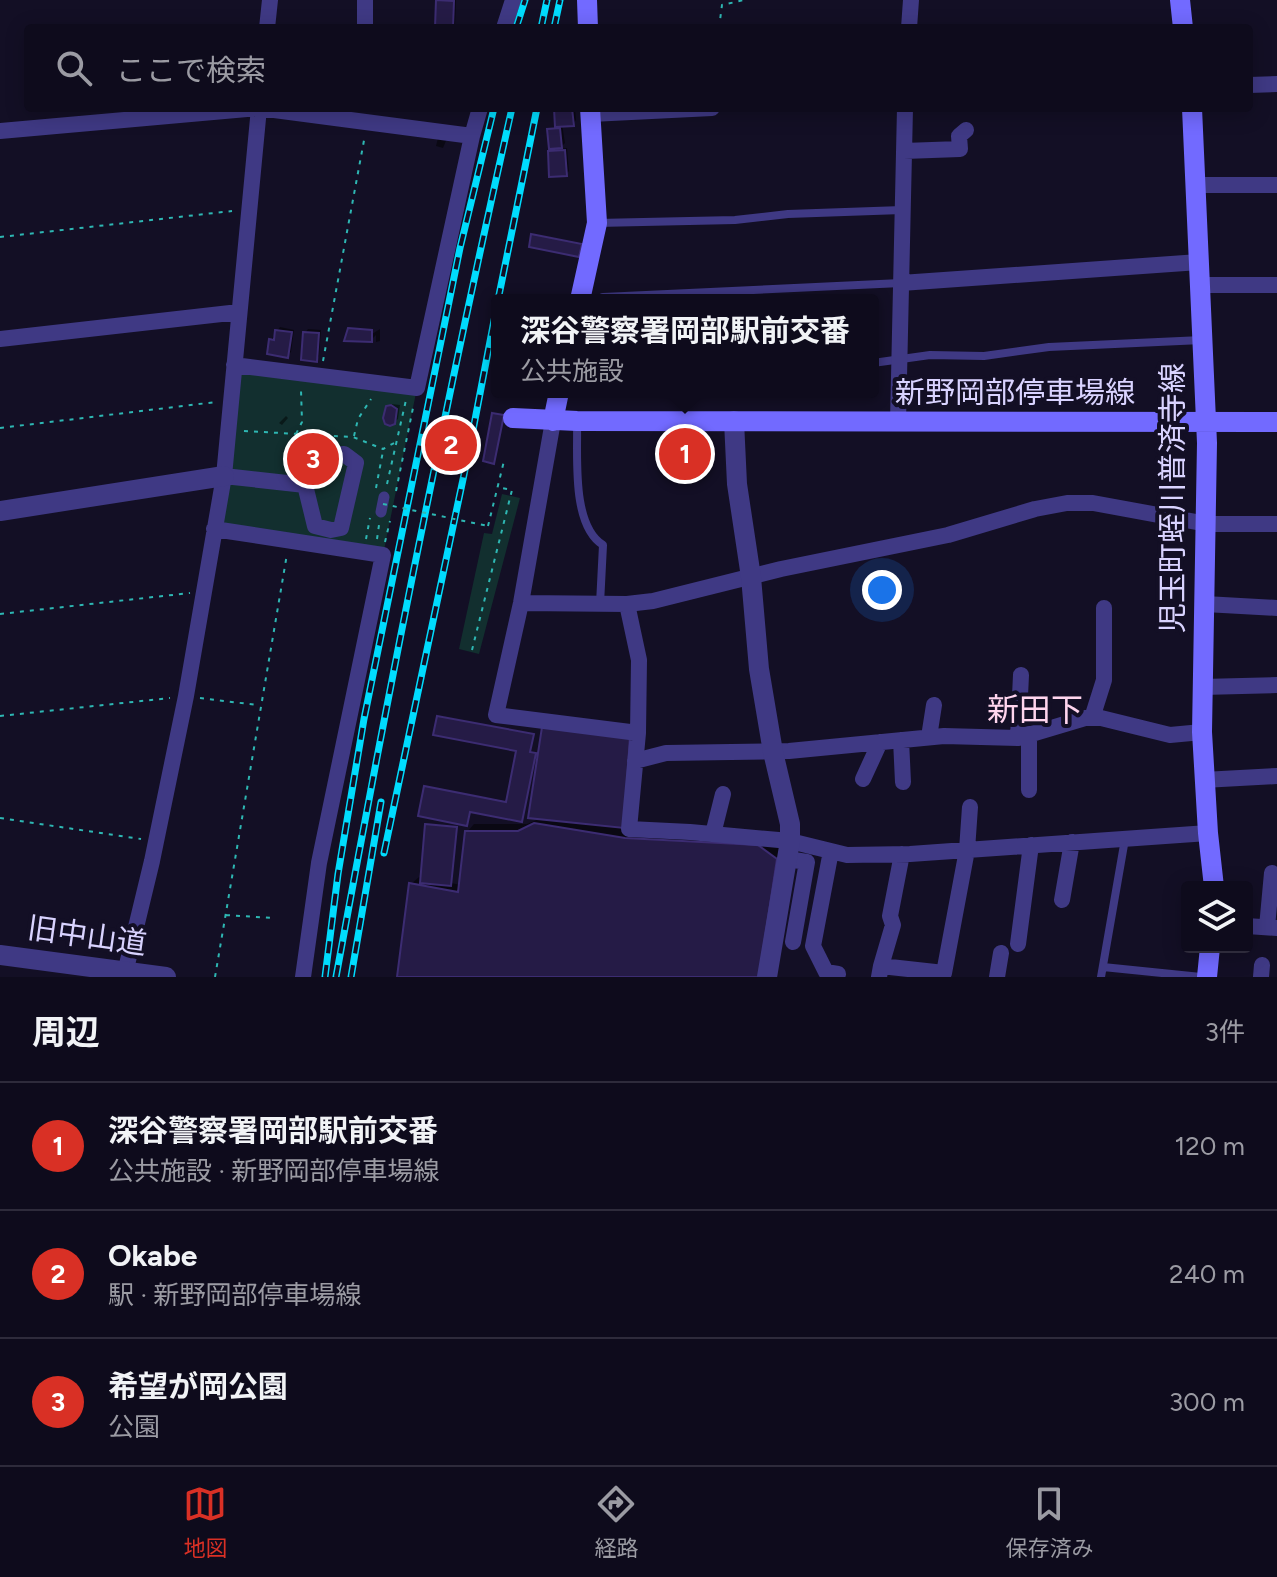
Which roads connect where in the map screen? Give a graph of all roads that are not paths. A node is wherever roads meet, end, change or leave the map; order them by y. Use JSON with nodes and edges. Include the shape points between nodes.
{"nodes":[{"id":1,"x":270,"y":0,"type":"edge"},
{"id":2,"x":365,"y":0,"type":"edge"},
{"id":3,"x":513,"y":0,"type":"edge"},
{"id":4,"x":587,"y":0,"type":"edge"},
{"id":5,"x":911,"y":0,"type":"edge"},
{"id":6,"x":1180,"y":0,"type":"edge"},
{"id":7,"x":267,"y":24,"type":"edge"},
{"id":8,"x":365,"y":24,"type":"edge"},
{"id":9,"x":505,"y":24,"type":"edge"},
{"id":10,"x":588,"y":24,"type":"edge"},
{"id":11,"x":909,"y":24,"type":"edge"},
{"id":12,"x":1183,"y":24,"type":"edge"},
{"id":13,"x":1277,"y":84,"type":"edge"},
{"id":14,"x":1253,"y":85,"type":"edge"},
{"id":15,"x":214,"y":112,"type":"edge"},
{"id":16,"x":259,"y":112,"type":"edge"},
{"id":17,"x":321,"y":112,"type":"edge"},
{"id":18,"x":479,"y":112,"type":"edge"},
{"id":19,"x":590,"y":112,"type":"edge"},
{"id":20,"x":905,"y":112,"type":"edge"},
{"id":21,"x":1192,"y":112,"type":"edge"},
{"id":22,"x":367,"y":115,"type":"edge"},
{"id":23,"x":966,"y":130,"type":"dead end"},
{"id":24,"x":0,"y":131,"type":"edge"},
{"id":25,"x":472,"y":136,"type":"junction"},
{"id":26,"x":904,"y":151,"type":"junction"},
{"id":27,"x":1196,"y":185,"type":"junction"},
{"id":28,"x":1277,"y":185,"type":"edge"},
{"id":29,"x":903,"y":210,"type":"junction"},
{"id":30,"x":597,"y":223,"type":"junction"},
{"id":31,"x":1199,"y":262,"type":"junction"},
{"id":32,"x":901,"y":283,"type":"junction"},
{"id":33,"x":1201,"y":285,"type":"junction"},
{"id":34,"x":1277,"y":285,"type":"edge"},
{"id":35,"x":581,"y":294,"type":"edge"},
{"id":36,"x":667,"y":294,"type":"edge"},
{"id":37,"x":239,"y":312,"type":"junction"},
{"id":38,"x":0,"y":339,"type":"edge"},
{"id":39,"x":1203,"y":340,"type":"junction"},
{"id":40,"x":900,"y":359,"type":"junction"},
{"id":41,"x":879,"y":362,"type":"edge"},
{"id":42,"x":234,"y":365,"type":"junction"},
{"id":43,"x":558,"y":398,"type":"edge"},
{"id":44,"x":513,"y":418,"type":"dead end"},
{"id":45,"x":553,"y":421,"type":"junction"},
{"id":46,"x":577,"y":421,"type":"junction"},
{"id":47,"x":734,"y":421,"type":"junction"},
{"id":48,"x":898,"y":422,"type":"junction"},
{"id":49,"x":1277,"y":422,"type":"edge"},
{"id":50,"x":1206,"y":423,"type":"junction"},
{"id":51,"x":224,"y":476,"type":"junction"},
{"id":52,"x":305,"y":485,"type":"junction"},
{"id":53,"x":0,"y":511,"type":"edge"},
{"id":54,"x":1207,"y":524,"type":"junction"},
{"id":55,"x":1277,"y":524,"type":"edge"},
{"id":56,"x":214,"y":529,"type":"junction"},
{"id":57,"x":751,"y":577,"type":"junction"},
{"id":58,"x":521,"y":603,"type":"junction"},
{"id":59,"x":600,"y":604,"type":"junction"},
{"id":60,"x":627,"y":604,"type":"junction"},
{"id":61,"x":1205,"y":604,"type":"junction"},
{"id":62,"x":1104,"y":608,"type":"dead end"},
{"id":63,"x":1277,"y":608,"type":"edge"},
{"id":64,"x":1021,"y":675,"type":"dead end"},
{"id":65,"x":1277,"y":685,"type":"edge"},
{"id":66,"x":1202,"y":687,"type":"junction"},
{"id":67,"x":934,"y":705,"type":"dead end"},
{"id":68,"x":1092,"y":718,"type":"junction"},
{"id":69,"x":1202,"y":732,"type":"junction"},
{"id":70,"x":638,"y":733,"type":"junction"},
{"id":71,"x":1023,"y":736,"type":"junction"},
{"id":72,"x":929,"y":737,"type":"junction"},
{"id":73,"x":901,"y":740,"type":"junction"},
{"id":74,"x":880,"y":742,"type":"junction"},
{"id":75,"x":773,"y":752,"type":"junction"},
{"id":76,"x":635,"y":761,"type":"junction"},
{"id":77,"x":1277,"y":776,"type":"edge"},
{"id":78,"x":863,"y":779,"type":"dead end"},
{"id":79,"x":1203,"y":780,"type":"junction"},
{"id":80,"x":903,"y":782,"type":"dead end"},
{"id":81,"x":1029,"y":790,"type":"dead end"},
{"id":82,"x":723,"y":794,"type":"dead end"},
{"id":83,"x":970,"y":807,"type":"dead end"},
{"id":84,"x":1208,"y":833,"type":"junction"},
{"id":85,"x":713,"y":834,"type":"junction"},
{"id":86,"x":1125,"y":839,"type":"junction"},
{"id":87,"x":1072,"y":842,"type":"junction"},
{"id":88,"x":1031,"y":845,"type":"junction"},
{"id":89,"x":789,"y":850,"type":"junction"},
{"id":90,"x":967,"y":850,"type":"junction"},
{"id":91,"x":831,"y":851,"type":"junction"},
{"id":92,"x":902,"y":854,"type":"junction"},
{"id":93,"x":1272,"y":873,"type":"dead end"},
{"id":94,"x":1213,"y":881,"type":"edge"},
{"id":95,"x":1062,"y":900,"type":"dead end"},
{"id":96,"x":1272,"y":928,"type":"edge"},
{"id":97,"x":793,"y":942,"type":"dead end"},
{"id":98,"x":1018,"y":944,"type":"dead end"},
{"id":99,"x":1001,"y":953,"type":"dead end"},
{"id":100,"x":1209,"y":953,"type":"edge"},
{"id":101,"x":0,"y":955,"type":"edge"},
{"id":102,"x":1103,"y":967,"type":"junction"},
{"id":103,"x":880,"y":971,"type":"edge"},
{"id":104,"x":125,"y":974,"type":"edge"},
{"id":105,"x":838,"y":974,"type":"dead end"},
{"id":106,"x":166,"y":977,"type":"edge"},
{"id":107,"x":303,"y":977,"type":"edge"},
{"id":108,"x":767,"y":977,"type":"edge"},
{"id":109,"x":997,"y":977,"type":"edge"},
{"id":110,"x":1101,"y":977,"type":"edge"},
{"id":111,"x":1201,"y":977,"type":"edge"},
{"id":112,"x":1207,"y":977,"type":"edge"}],
"edges":[{"from":1,"to":7,"type":"street"},
{"from":2,"to":8,"type":"street"},
{"from":3,"to":9,"type":"street"},
{"from":4,"to":10,"type":"main road"},
{"from":5,"to":11,"type":"street"},
{"from":6,"to":12,"type":"main road"},
{"from":13,"to":14,"type":"street"},
{"from":15,"to":24,"type":"street"},
{"from":16,"to":37,"type":"street"},
{"from":17,"to":22,"type":"street"},
{"from":18,"to":25,"type":"street"},
{"from":19,"to":30,"type":"main road"},
{"from":20,"to":26,"type":"street"},
{"from":21,"to":27,"type":"main road","name":"児玉町蛭川普済寺線"},
{"from":22,"to":25,"type":"street"},
{"from":23,"to":26,"type":"street","via":[[959,136],[960,149]]},
{"from":25,"to":42,"type":"street","via":[[413,387]]},
{"from":26,"to":29,"type":"street"},
{"from":27,"to":28,"type":"street"},
{"from":27,"to":31,"type":"main road","name":"児玉町蛭川普済寺線"},
{"from":29,"to":30,"type":"lane"},
{"from":29,"to":32,"type":"street"},
{"from":30,"to":35,"type":"main road"},
{"from":31,"to":32,"type":"street"},
{"from":31,"to":33,"type":"main road","name":"児玉町蛭川普済寺線"},
{"from":32,"to":36,"type":"lane"},
{"from":32,"to":40,"type":"street"},
{"from":33,"to":34,"type":"street"},
{"from":33,"to":39,"type":"main road","name":"児玉町蛭川普済寺線"},
{"from":37,"to":38,"type":"street"},
{"from":37,"to":42,"type":"street"},
{"from":39,"to":40,"type":"lane"},
{"from":39,"to":50,"type":"main road","name":"児玉町蛭川普済寺線"},
{"from":40,"to":41,"type":"lane"},
{"from":40,"to":48,"type":"street"},
{"from":42,"to":51,"type":"street"},
{"from":43,"to":45,"type":"main road"},
{"from":44,"to":45,"type":"main road","name":"新野岡部停車場線"},
{"from":45,"to":46,"type":"main road","name":"新野岡部停車場線"},
{"from":45,"to":58,"type":"street"},
{"from":46,"to":47,"type":"main road","name":"新野岡部停車場線"},
{"from":46,"to":59,"type":"lane","via":[[582,505],[595,540],[603,545]]},
{"from":47,"to":48,"type":"main road","name":"新野岡部停車場線"},
{"from":47,"to":57,"type":"street"},
{"from":48,"to":50,"type":"main road","name":"新野岡部停車場線"},
{"from":49,"to":50,"type":"main road","name":"新野岡部停車場線"},
{"from":50,"to":54,"type":"main road","name":"児玉町蛭川普済寺線"},
{"from":51,"to":52,"type":"street"},
{"from":51,"to":53,"type":"street"},
{"from":51,"to":56,"type":"street"},
{"from":52,"to":52,"type":"street","via":[[324,456],[344,454],[356,463],[341,528],[315,526]]},
{"from":54,"to":55,"type":"street"},
{"from":54,"to":57,"type":"street","via":[[1067,503],[948,535]]},
{"from":54,"to":61,"type":"main road","name":"児玉町蛭川普済寺線"},
{"from":56,"to":104,"type":"street","via":[[186,696]]},
{"from":56,"to":107,"type":"street","via":[[383,555],[319,863]]},
{"from":57,"to":60,"type":"street"},
{"from":57,"to":75,"type":"street"},
{"from":58,"to":59,"type":"street"},
{"from":58,"to":70,"type":"street","via":[[496,715]]},
{"from":59,"to":60,"type":"street"},
{"from":60,"to":70,"type":"street","via":[[639,660]]},
{"from":61,"to":63,"type":"street"},
{"from":61,"to":66,"type":"main road","name":"児玉町蛭川普済寺線"},
{"from":62,"to":68,"type":"street","via":[[1104,680]]},
{"from":64,"to":71,"type":"street"},
{"from":65,"to":66,"type":"street"},
{"from":66,"to":69,"type":"main road","name":"児玉町蛭川普済寺線"},
{"from":67,"to":72,"type":"street"},
{"from":68,"to":69,"type":"street","via":[[1170,735]]},
{"from":68,"to":71,"type":"street"},
{"from":69,"to":79,"type":"main road","name":"児玉町蛭川普済寺線"},
{"from":70,"to":76,"type":"street"},
{"from":71,"to":72,"type":"street"},
{"from":71,"to":81,"type":"street"},
{"from":72,"to":73,"type":"street"},
{"from":73,"to":74,"type":"street"},
{"from":73,"to":80,"type":"street"},
{"from":74,"to":75,"type":"street"},
{"from":74,"to":78,"type":"street"},
{"from":75,"to":76,"type":"street","via":[[666,753]]},
{"from":75,"to":89,"type":"street","via":[[790,824]]},
{"from":76,"to":85,"type":"street","via":[[629,829]]},
{"from":77,"to":79,"type":"street"},
{"from":79,"to":84,"type":"main road","name":"児玉町蛭川普済寺線"},
{"from":82,"to":85,"type":"street"},
{"from":83,"to":90,"type":"street"},
{"from":84,"to":86,"type":"street"},
{"from":84,"to":94,"type":"main road","name":"児玉町蛭川普済寺線"},
{"from":85,"to":89,"type":"street"},
{"from":86,"to":87,"type":"street"},
{"from":86,"to":102,"type":"lane"},
{"from":87,"to":88,"type":"street"},
{"from":87,"to":95,"type":"street"},
{"from":88,"to":90,"type":"street"},
{"from":88,"to":98,"type":"street"},
{"from":89,"to":91,"type":"street"},
{"from":89,"to":97,"type":"street","via":[[807,862]]},
{"from":89,"to":108,"type":"street"},
{"from":90,"to":92,"type":"street"},
{"from":90,"to":103,"type":"street","via":[[944,973]]},
{"from":91,"to":92,"type":"street"},
{"from":91,"to":105,"type":"street","via":[[813,946],[826,972]]},
{"from":92,"to":103,"type":"street","via":[[890,916],[893,925]]},
{"from":93,"to":96,"type":"street"},
{"from":99,"to":109,"type":"street"},
{"from":100,"to":112,"type":"main road"},
{"from":101,"to":104,"type":"street","name":"旧中山道"},
{"from":102,"to":110,"type":"lane"},
{"from":102,"to":111,"type":"lane"},
{"from":104,"to":106,"type":"street","name":"旧中山道"}]}
